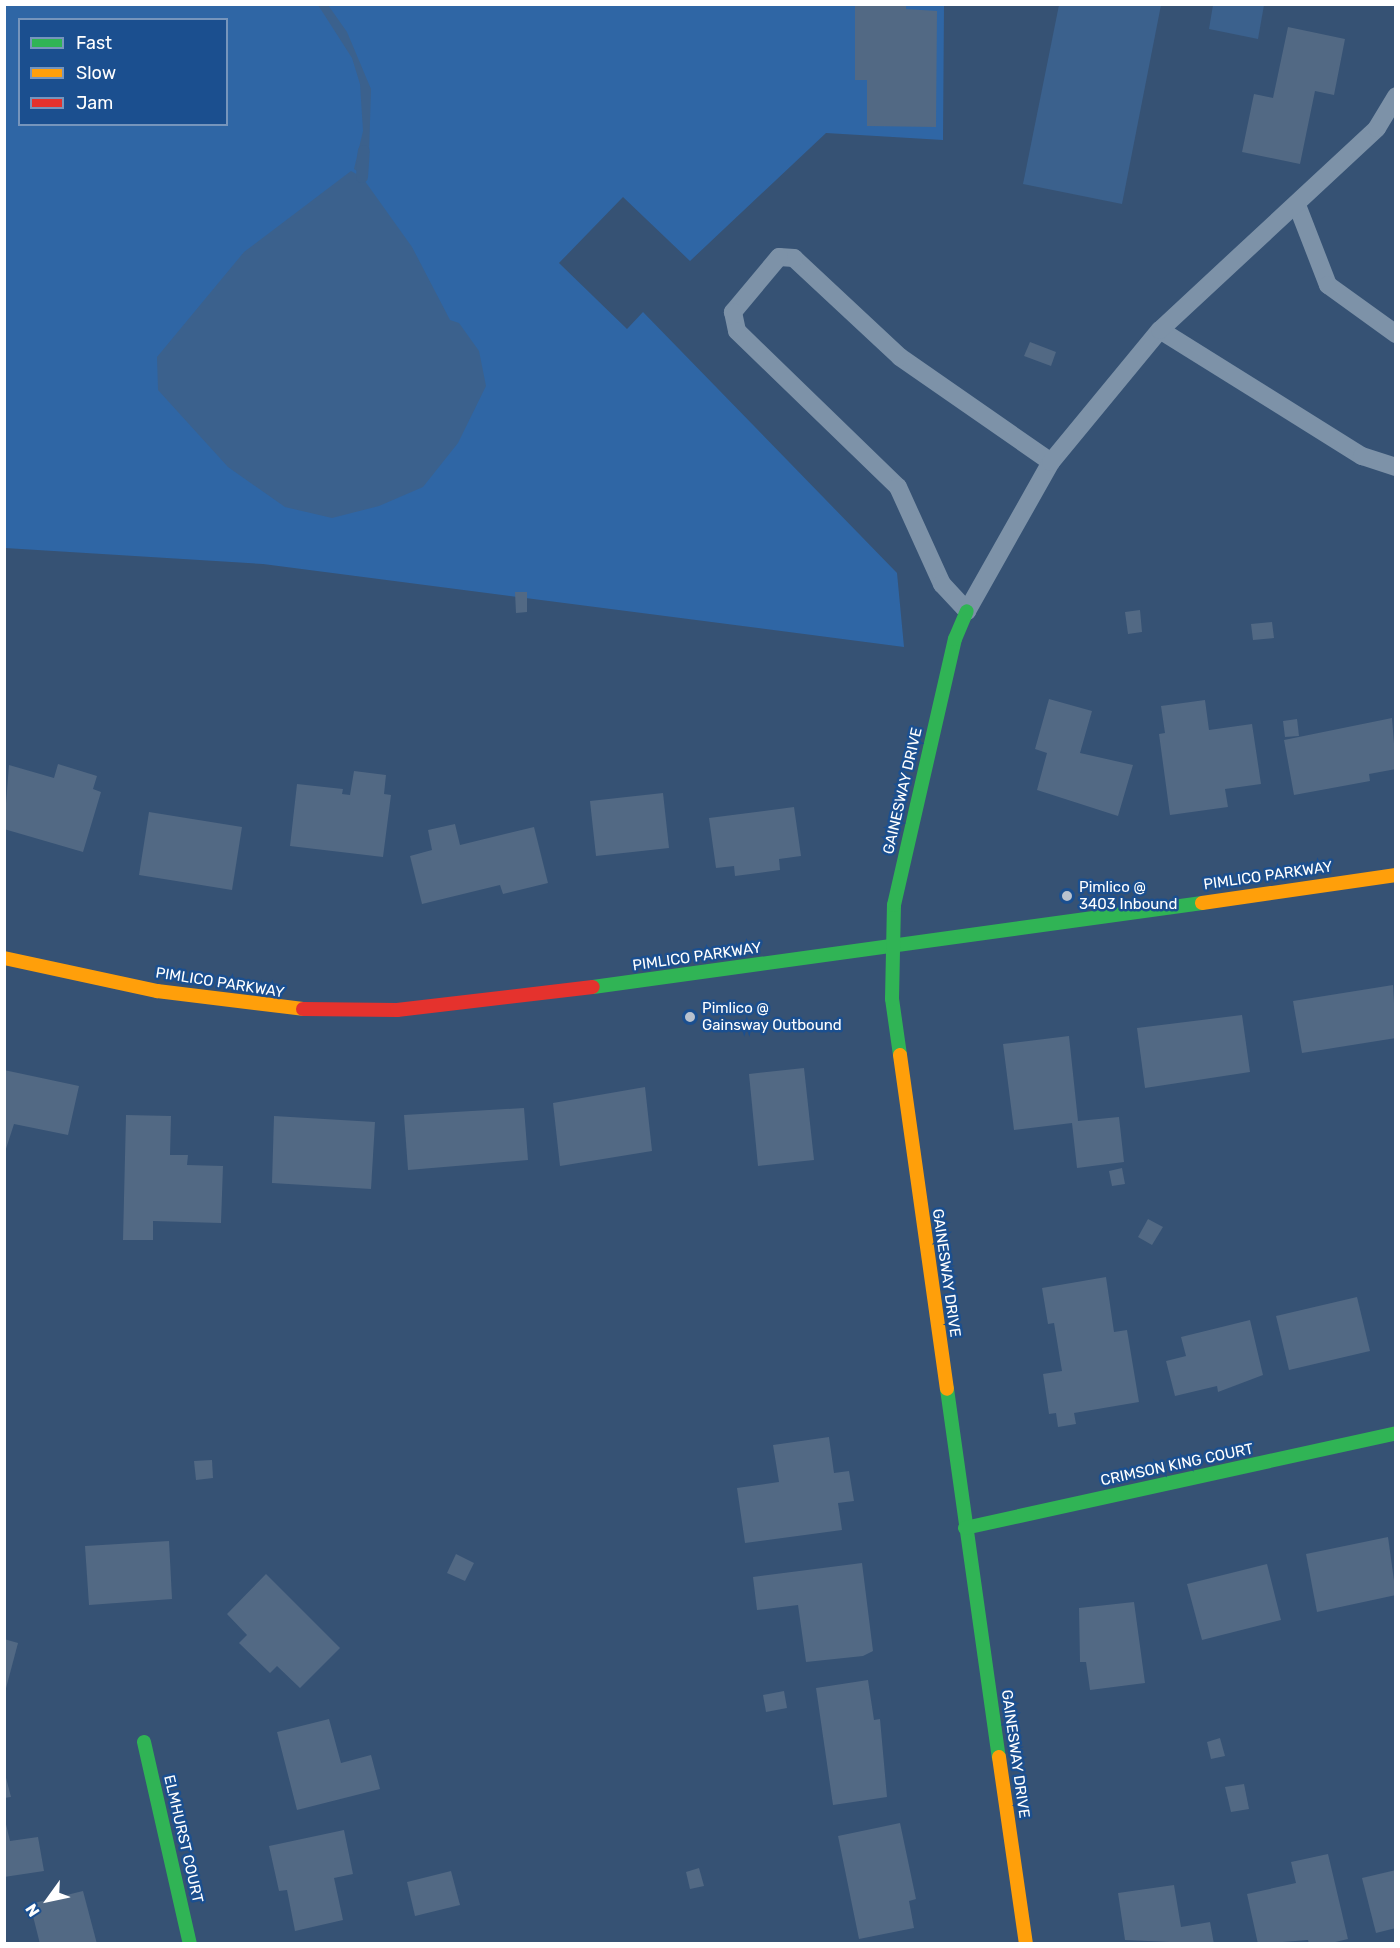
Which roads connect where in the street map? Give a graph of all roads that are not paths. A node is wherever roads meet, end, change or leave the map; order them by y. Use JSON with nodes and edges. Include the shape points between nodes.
{"nodes":[{"id":1,"x":1395,"y":96,"type":"edge"},
{"id":2,"x":1297,"y":205,"type":"junction"},
{"id":3,"x":1160,"y":330,"type":"junction"},
{"id":4,"x":1395,"y":334,"type":"edge"},
{"id":5,"x":1051,"y":462,"type":"junction"},
{"id":6,"x":1395,"y":467,"type":"edge"},
{"id":7,"x":967,"y":611,"type":"junction"},
{"id":8,"x":1395,"y":874,"type":"edge"},
{"id":9,"x":893,"y":945,"type":"junction"},
{"id":10,"x":4,"y":958,"type":"edge"},
{"id":11,"x":1395,"y":1433,"type":"edge"},
{"id":12,"x":965,"y":1528,"type":"junction"},
{"id":13,"x":144,"y":1742,"type":"dead end"},
{"id":14,"x":190,"y":1944,"type":"edge"},
{"id":15,"x":1026,"y":1944,"type":"edge"}],
"edges":[{"from":1,"to":2,"type":"lane","via":[[1377,128]]},
{"from":2,"to":3,"type":"lane"},
{"from":2,"to":4,"type":"lane","via":[[1328,285]]},
{"from":3,"to":5,"type":"lane"},
{"from":3,"to":6,"type":"lane","via":[[1362,456]]},
{"from":5,"to":7,"type":"lane"},
{"from":5,"to":7,"type":"lane","via":[[900,357],[794,258],[779,257],[733,312],[737,331],[898,487],[942,584]]},
{"from":7,"to":9,"type":"street","name":"GAINESWAY DRIVE","via":[[955,639],[894,905]]},
{"from":8,"to":9,"type":"street","name":"PIMLICO PARKWAY"},
{"from":9,"to":10,"type":"street","name":"PIMLICO PARKWAY","via":[[562,993],[331,1013],[157,991]]},
{"from":9,"to":12,"type":"street","name":"GAINESWAY DRIVE","via":[[892,999]]},
{"from":11,"to":12,"type":"street","name":"CRIMSON KING COURT"},
{"from":12,"to":15,"type":"street","name":"GAINESWAY DRIVE"},
{"from":13,"to":14,"type":"street","name":"ELMHURST COURT"}]}
